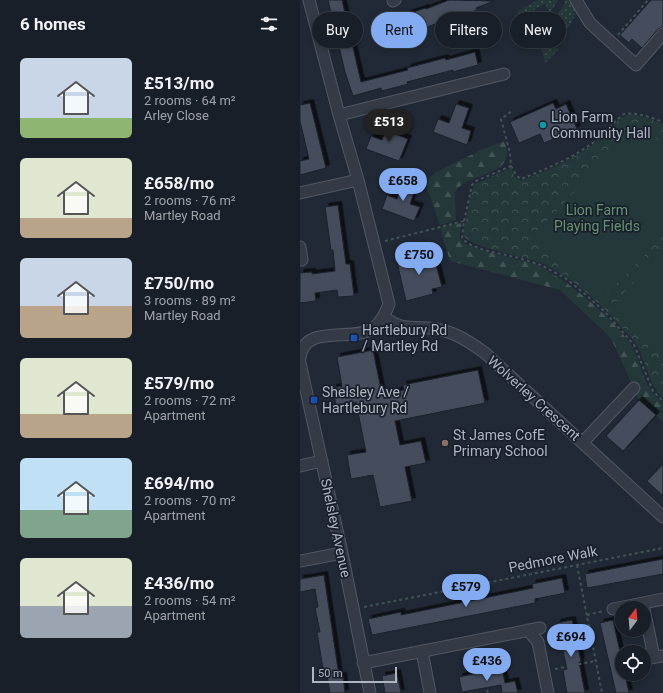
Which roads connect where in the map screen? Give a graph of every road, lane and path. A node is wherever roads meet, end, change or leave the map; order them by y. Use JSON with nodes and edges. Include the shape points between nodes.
{"nodes":[{"id":1,"x":309,"y":0,"type":"edge"},
{"id":2,"x":576,"y":0,"type":"edge"},
{"id":3,"x":648,"y":0,"type":"edge"},
{"id":4,"x":663,"y":34,"type":"edge"},
{"id":5,"x":622,"y":39,"type":"dead end"},
{"id":6,"x":504,"y":74,"type":"dead end"},
{"id":7,"x":512,"y":111,"type":"dead end"},
{"id":8,"x":339,"y":115,"type":"junction"},
{"id":9,"x":663,"y":122,"type":"edge"},
{"id":10,"x":511,"y":166,"type":"junction"},
{"id":11,"x":358,"y":180,"type":"junction"},
{"id":12,"x":300,"y":193,"type":"edge"},
{"id":13,"x":464,"y":221,"type":"junction"},
{"id":14,"x":374,"y":244,"type":"junction"},
{"id":15,"x":300,"y":247,"type":"edge"},
{"id":16,"x":300,"y":260,"type":"edge"},
{"id":17,"x":384,"y":317,"type":"junction"},
{"id":18,"x":303,"y":342,"type":"edge"},
{"id":19,"x":300,"y":358,"type":"edge"},
{"id":20,"x":300,"y":363,"type":"edge"},
{"id":21,"x":634,"y":388,"type":"dead end"},
{"id":22,"x":663,"y":401,"type":"edge"},
{"id":23,"x":583,"y":442,"type":"junction"},
{"id":24,"x":322,"y":462,"type":"junction"},
{"id":25,"x":300,"y":466,"type":"edge"},
{"id":26,"x":663,"y":517,"type":"edge"},
{"id":27,"x":663,"y":548,"type":"edge"},
{"id":28,"x":342,"y":553,"type":"junction"},
{"id":29,"x":300,"y":561,"type":"edge"},
{"id":30,"x":577,"y":564,"type":"junction"},
{"id":31,"x":663,"y":599,"type":"edge"},
{"id":32,"x":651,"y":603,"type":"edge"},
{"id":33,"x":353,"y":609,"type":"junction"},
{"id":34,"x":613,"y":609,"type":"edge"},
{"id":35,"x":587,"y":615,"type":"junction"},
{"id":36,"x":540,"y":628,"type":"dead end"},
{"id":37,"x":528,"y":630,"type":"junction"},
{"id":38,"x":650,"y":637,"type":"edge"},
{"id":39,"x":422,"y":651,"type":"junction"},
{"id":40,"x":654,"y":658,"type":"edge"},
{"id":41,"x":596,"y":661,"type":"junction"},
{"id":42,"x":364,"y":663,"type":"junction"},
{"id":43,"x":544,"y":671,"type":"junction"},
{"id":44,"x":487,"y":690,"type":"dead end"},
{"id":45,"x":370,"y":693,"type":"edge"},
{"id":46,"x":430,"y":693,"type":"edge"},
{"id":47,"x":488,"y":693,"type":"edge"},
{"id":48,"x":548,"y":693,"type":"edge"},
{"id":49,"x":602,"y":693,"type":"edge"}],
"edges":[{"from":1,"to":8,"type":"street"},
{"from":2,"to":4,"type":"street","via":[[590,23],[636,65]]},
{"from":3,"to":5,"type":"path","via":[[618,35]]},
{"from":6,"to":8,"type":"street"},
{"from":7,"to":10,"type":"path","via":[[501,119]]},
{"from":8,"to":11,"type":"street"},
{"from":9,"to":10,"type":"path","via":[[640,114],[624,114],[594,142],[542,170],[521,179]]},
{"from":10,"to":13,"type":"path","via":[[472,185]]},
{"from":11,"to":12,"type":"street"},
{"from":11,"to":14,"type":"street"},
{"from":13,"to":14,"type":"path"},
{"from":13,"to":22,"type":"path","via":[[464,241],[484,250],[541,265],[584,293],[634,345],[653,391]]},
{"from":14,"to":17,"type":"street","via":[[389,304]]},
{"from":15,"to":16,"type":"street"},
{"from":17,"to":18,"type":"street","via":[[371,330],[359,334],[315,338]]},
{"from":17,"to":23,"type":"street","name":"Wolverley Crescent","via":[[407,328],[429,328],[464,338],[485,353]]},
{"from":18,"to":19,"type":"street"},
{"from":20,"to":24,"type":"street","name":"Shelsley Avenue"},
{"from":21,"to":23,"type":"street"},
{"from":23,"to":26,"type":"street","name":"Wolverley Crescent"},
{"from":24,"to":25,"type":"street"},
{"from":24,"to":28,"type":"street","name":"Shelsley Avenue"},
{"from":27,"to":30,"type":"path","name":"Pedmore Walk"},
{"from":28,"to":29,"type":"street"},
{"from":28,"to":33,"type":"street","name":"Shelsley Avenue"},
{"from":30,"to":33,"type":"path","name":"Pedmore Walk"},
{"from":30,"to":35,"type":"path"},
{"from":31,"to":32,"type":"street"},
{"from":33,"to":42,"type":"street","name":"Shelsley Avenue"},
{"from":34,"to":35,"type":"path"},
{"from":35,"to":41,"type":"path"},
{"from":36,"to":37,"type":"street"},
{"from":37,"to":39,"type":"street"},
{"from":37,"to":43,"type":"street","via":[[538,642]]},
{"from":38,"to":40,"type":"street"},
{"from":39,"to":42,"type":"street"},
{"from":39,"to":46,"type":"street"},
{"from":41,"to":43,"type":"path"},
{"from":41,"to":49,"type":"path"},
{"from":42,"to":45,"type":"street","name":"Shelsley Avenue"},
{"from":43,"to":48,"type":"street"},
{"from":44,"to":47,"type":"path"}]}
